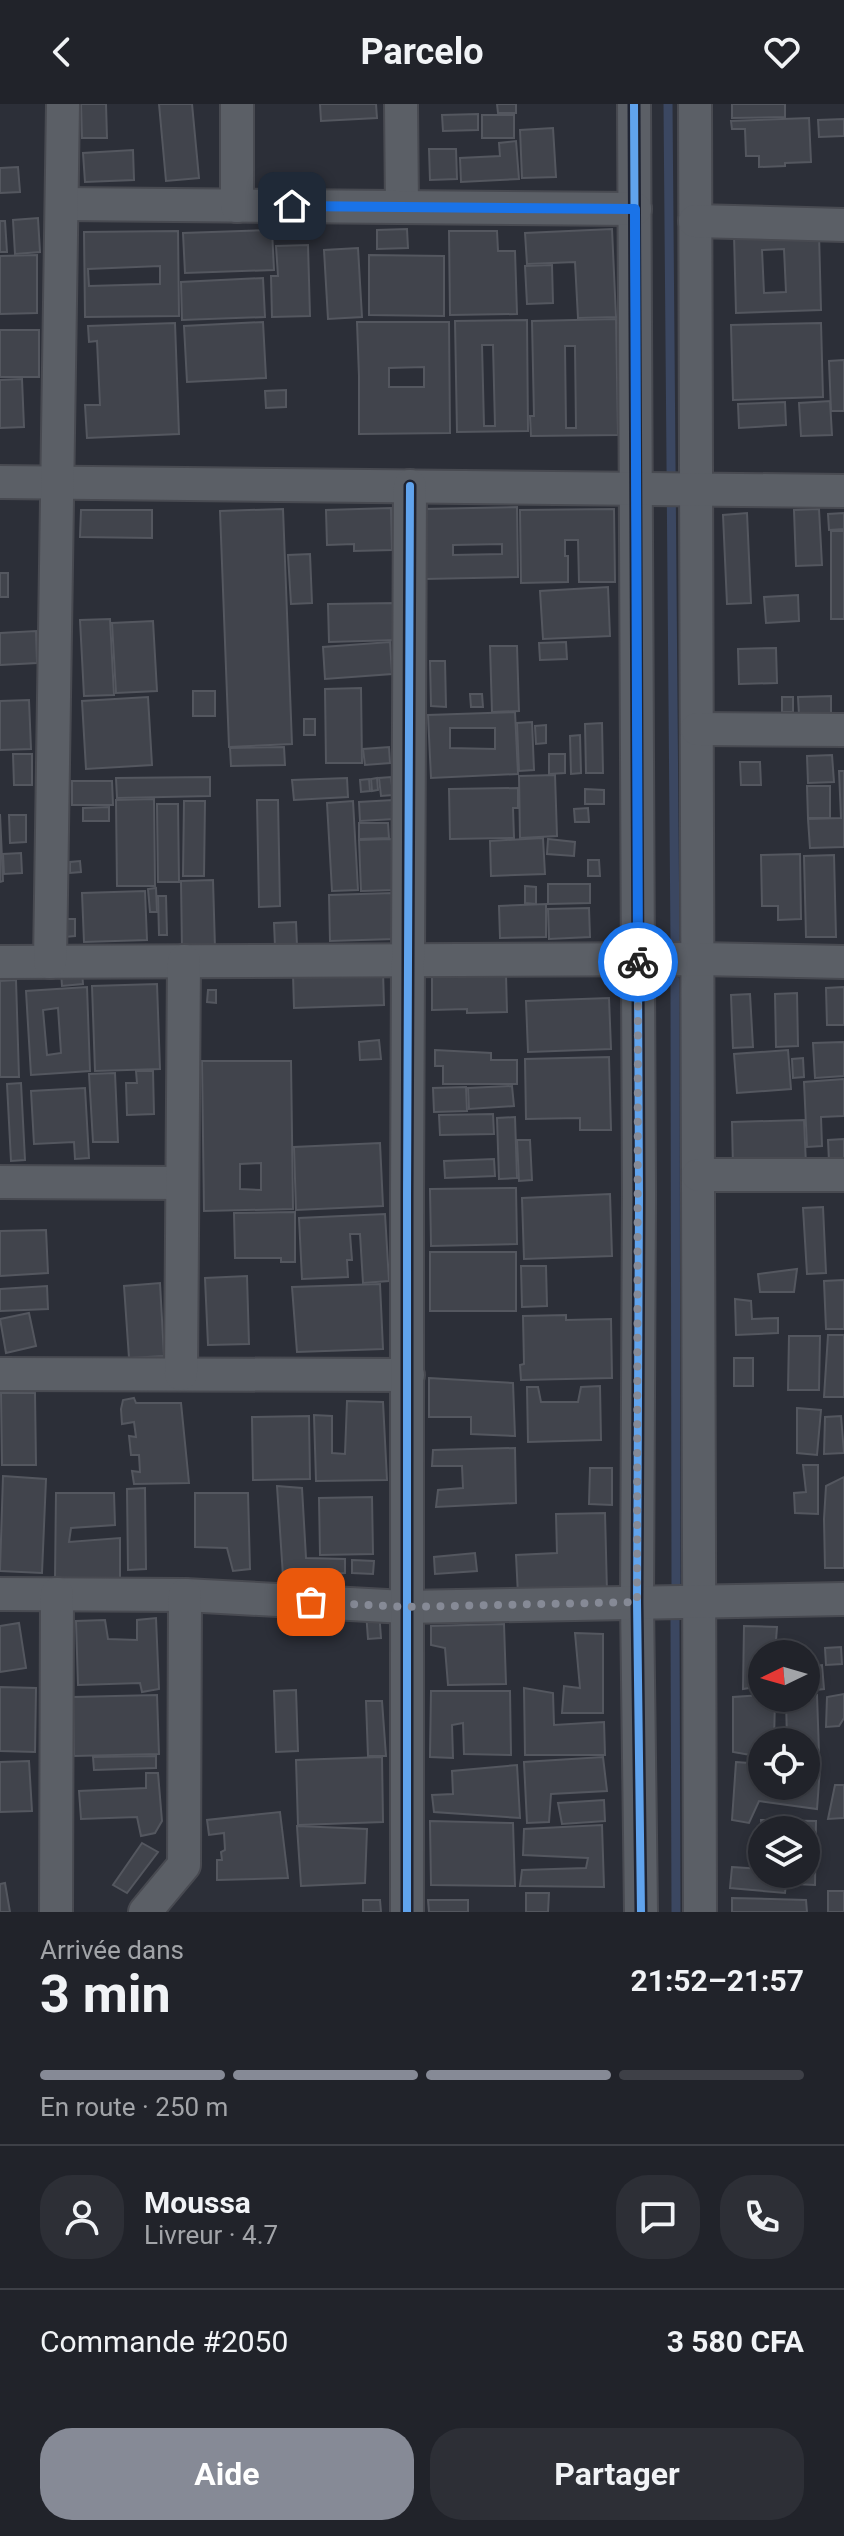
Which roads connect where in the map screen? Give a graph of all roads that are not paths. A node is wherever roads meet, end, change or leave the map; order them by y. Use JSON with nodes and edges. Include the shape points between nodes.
{"nodes":[{"id":1,"x":63,"y":104,"type":"edge"},
{"id":2,"x":237,"y":104,"type":"edge"},
{"id":3,"x":401,"y":104,"type":"edge"},
{"id":4,"x":634,"y":104,"type":"edge"},
{"id":5,"x":695,"y":104,"type":"edge"},
{"id":6,"x":62,"y":204,"type":"junction"},
{"id":7,"x":237,"y":206,"type":"junction"},
{"id":8,"x":402,"y":207,"type":"junction"},
{"id":9,"x":635,"y":209,"type":"junction"},
{"id":10,"x":695,"y":221,"type":"junction"},
{"id":11,"x":844,"y":225,"type":"edge"},
{"id":12,"x":0,"y":482,"type":"edge"},
{"id":13,"x":57,"y":482,"type":"junction"},
{"id":14,"x":410,"y":486,"type":"junction"},
{"id":15,"x":636,"y":489,"type":"junction"},
{"id":16,"x":696,"y":489,"type":"junction"},
{"id":17,"x":844,"y":491,"type":"edge"},
{"id":18,"x":697,"y":729,"type":"junction"},
{"id":19,"x":844,"y":730,"type":"edge"},
{"id":20,"x":698,"y":959,"type":"junction"},
{"id":21,"x":409,"y":960,"type":"junction"},
{"id":22,"x":638,"y":960,"type":"junction"},
{"id":23,"x":184,"y":961,"type":"junction"},
{"id":24,"x":0,"y":962,"type":"edge"},
{"id":25,"x":50,"y":962,"type":"junction"},
{"id":26,"x":844,"y":962,"type":"edge"},
{"id":27,"x":698,"y":1175,"type":"junction"},
{"id":28,"x":844,"y":1175,"type":"edge"},
{"id":29,"x":0,"y":1182,"type":"edge"},
{"id":30,"x":182,"y":1183,"type":"junction"},
{"id":31,"x":0,"y":1374,"type":"edge"},
{"id":32,"x":181,"y":1374,"type":"junction"},
{"id":33,"x":408,"y":1375,"type":"junction"},
{"id":34,"x":0,"y":1594,"type":"edge"},
{"id":35,"x":57,"y":1594,"type":"junction"},
{"id":36,"x":185,"y":1595,"type":"junction"},
{"id":37,"x":844,"y":1599,"type":"edge"},
{"id":38,"x":637,"y":1602,"type":"junction"},
{"id":39,"x":700,"y":1603,"type":"junction"},
{"id":40,"x":405,"y":1607,"type":"junction"},
{"id":41,"x":56,"y":1912,"type":"edge"},
{"id":42,"x":145,"y":1912,"type":"edge"},
{"id":43,"x":407,"y":1912,"type":"edge"},
{"id":44,"x":641,"y":1912,"type":"edge"},
{"id":45,"x":700,"y":1912,"type":"edge"}],
"edges":[{"from":1,"to":6,"type":"street"},
{"from":2,"to":7,"type":"street"},
{"from":3,"to":8,"type":"street"},
{"from":4,"to":9,"type":"street"},
{"from":5,"to":10,"type":"street"},
{"from":6,"to":7,"type":"street"},
{"from":6,"to":13,"type":"street"},
{"from":7,"to":8,"type":"street"},
{"from":8,"to":9,"type":"street"},
{"from":9,"to":15,"type":"street"},
{"from":10,"to":11,"type":"street"},
{"from":10,"to":16,"type":"street"},
{"from":12,"to":13,"type":"street"},
{"from":13,"to":14,"type":"street"},
{"from":13,"to":25,"type":"street"},
{"from":14,"to":15,"type":"street"},
{"from":14,"to":21,"type":"street"},
{"from":15,"to":16,"type":"street"},
{"from":15,"to":22,"type":"street"},
{"from":16,"to":17,"type":"street"},
{"from":16,"to":18,"type":"street"},
{"from":18,"to":19,"type":"street"},
{"from":18,"to":20,"type":"street"},
{"from":20,"to":22,"type":"street"},
{"from":20,"to":26,"type":"street"},
{"from":20,"to":27,"type":"street"},
{"from":21,"to":22,"type":"street"},
{"from":21,"to":23,"type":"street"},
{"from":21,"to":33,"type":"street"},
{"from":22,"to":38,"type":"street"},
{"from":23,"to":25,"type":"street"},
{"from":23,"to":30,"type":"street"},
{"from":24,"to":25,"type":"street"},
{"from":27,"to":28,"type":"street"},
{"from":27,"to":39,"type":"street"},
{"from":29,"to":30,"type":"street"},
{"from":30,"to":32,"type":"street"},
{"from":31,"to":32,"type":"street"},
{"from":32,"to":33,"type":"street"},
{"from":33,"to":40,"type":"street"},
{"from":34,"to":35,"type":"street"},
{"from":35,"to":36,"type":"street"},
{"from":35,"to":41,"type":"street"},
{"from":36,"to":40,"type":"street"},
{"from":36,"to":42,"type":"street","via":[[184,1865]]},
{"from":37,"to":39,"type":"street"},
{"from":38,"to":39,"type":"street"},
{"from":38,"to":40,"type":"street"},
{"from":38,"to":44,"type":"street"},
{"from":39,"to":45,"type":"street"},
{"from":40,"to":43,"type":"street"}]}
